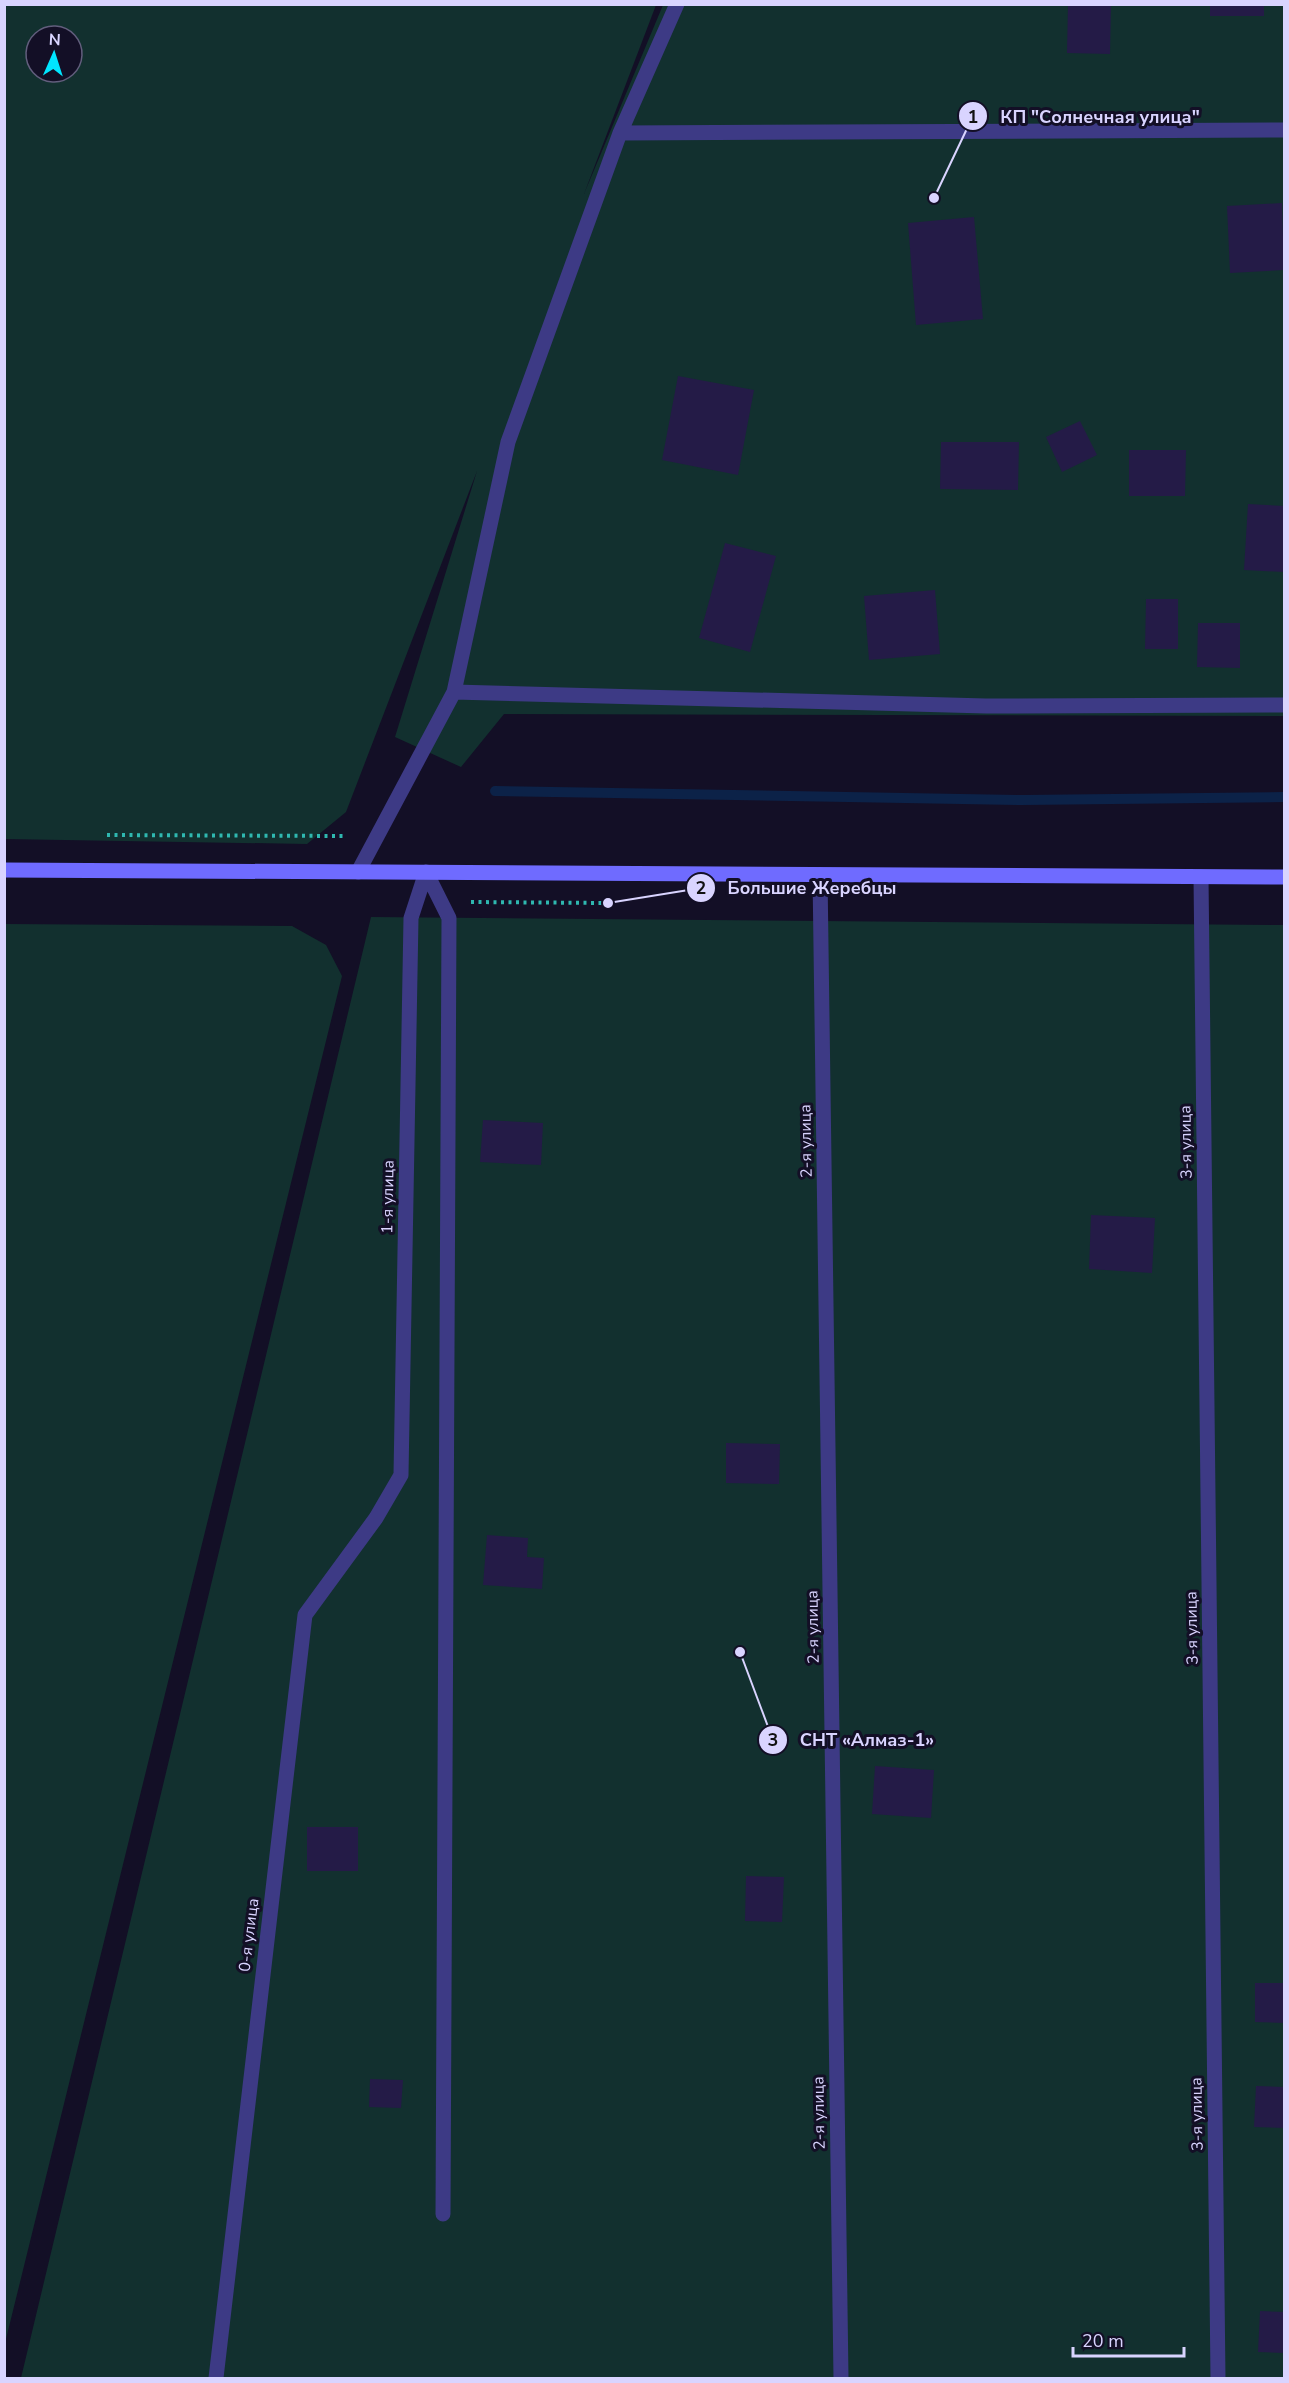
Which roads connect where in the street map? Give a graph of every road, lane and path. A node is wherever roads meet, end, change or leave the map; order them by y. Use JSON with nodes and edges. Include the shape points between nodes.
{"nodes":[{"id":1,"x":677,"y":4,"type":"edge"},
{"id":2,"x":1284,"y":130,"type":"edge"},
{"id":3,"x":620,"y":133,"type":"junction"},
{"id":4,"x":454,"y":692,"type":"junction"},
{"id":5,"x":1284,"y":705,"type":"edge"},
{"id":6,"x":107,"y":835,"type":"dead end"},
{"id":7,"x":378,"y":836,"type":"junction"},
{"id":8,"x":4,"y":870,"type":"edge"},
{"id":9,"x":358,"y":872,"type":"junction"},
{"id":10,"x":426,"y":872,"type":"junction"},
{"id":11,"x":820,"y":875,"type":"junction"},
{"id":12,"x":1201,"y":877,"type":"junction"},
{"id":13,"x":1284,"y":878,"type":"edge"},
{"id":14,"x":441,"y":902,"type":"junction"},
{"id":15,"x":608,"y":903,"type":"dead end"},
{"id":16,"x":376,"y":1518,"type":"joint"},
{"id":17,"x":443,"y":2214,"type":"dead end"},
{"id":18,"x":216,"y":2379,"type":"edge"},
{"id":19,"x":841,"y":2379,"type":"edge"},
{"id":20,"x":1218,"y":2379,"type":"edge"}],
"edges":[{"from":1,"to":3,"type":"street"},
{"from":2,"to":3,"type":"street"},
{"from":3,"to":4,"type":"street","via":[[508,442]]},
{"from":4,"to":5,"type":"street","via":[[986,706]]},
{"from":4,"to":7,"type":"street"},
{"from":6,"to":7,"type":"path"},
{"from":7,"to":9,"type":"street"},
{"from":8,"to":9,"type":"main road"},
{"from":9,"to":10,"type":"main road"},
{"from":10,"to":11,"type":"main road"},
{"from":10,"to":14,"type":"street"},
{"from":10,"to":16,"type":"street","name":"1-я улица","via":[[411,918],[401,1475]]},
{"from":11,"to":12,"type":"main road"},
{"from":11,"to":19,"type":"street","name":"2-я улица"},
{"from":12,"to":13,"type":"main road"},
{"from":12,"to":20,"type":"street","name":"3-я улица"},
{"from":14,"to":15,"type":"path"},
{"from":14,"to":17,"type":"street","via":[[449,918]]},
{"from":16,"to":18,"type":"street","name":"0-я улица","via":[[304,1615]]}]}
